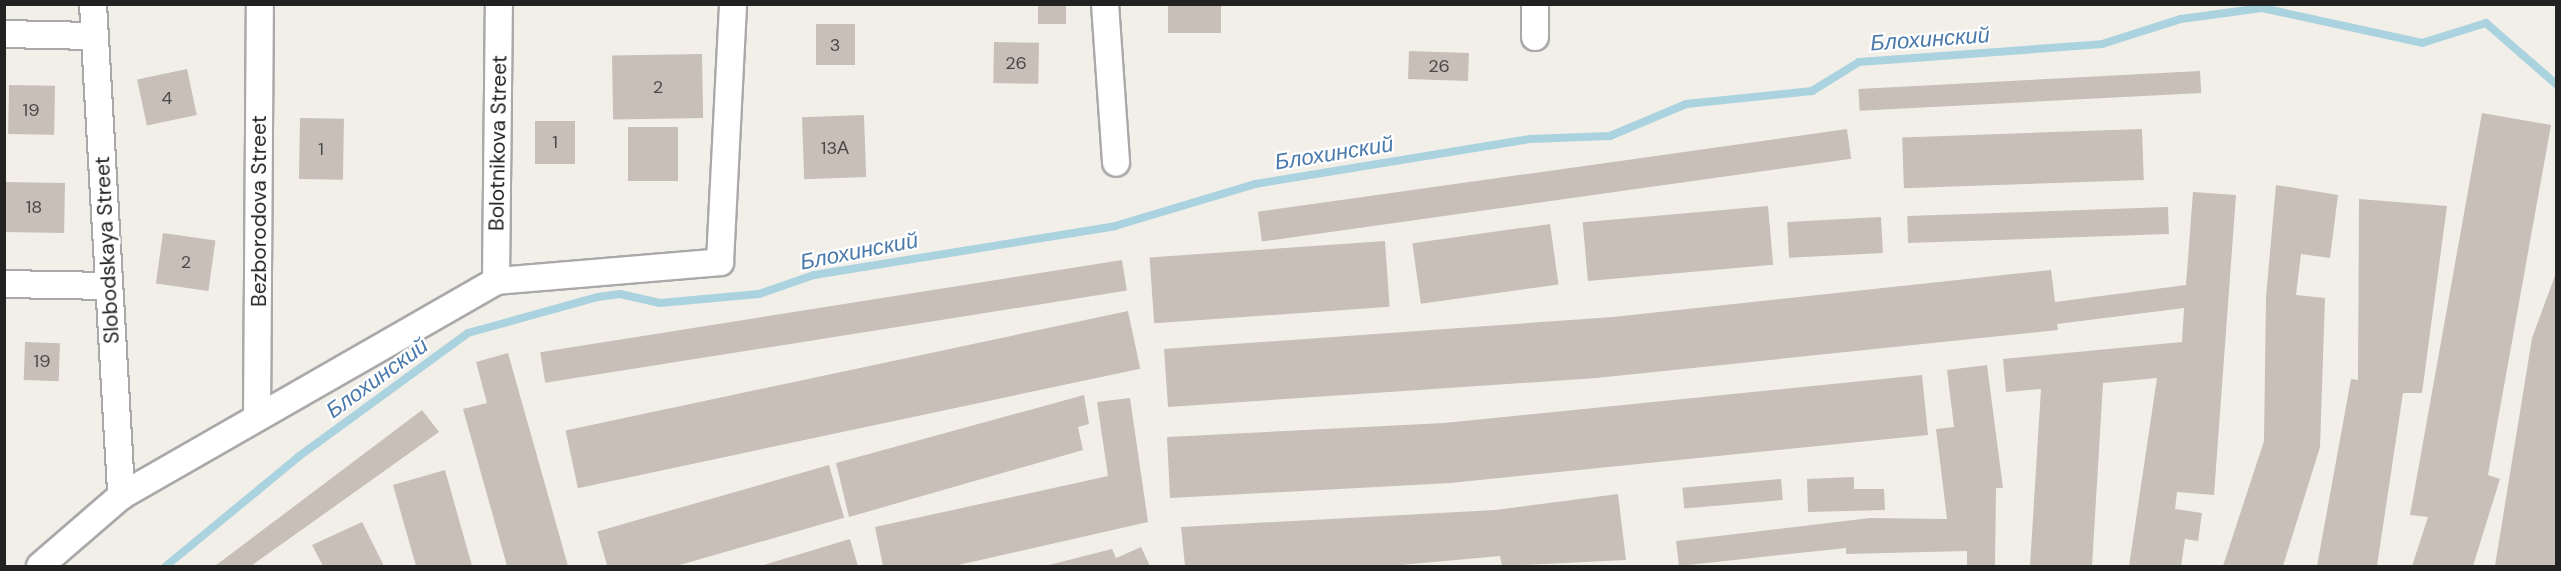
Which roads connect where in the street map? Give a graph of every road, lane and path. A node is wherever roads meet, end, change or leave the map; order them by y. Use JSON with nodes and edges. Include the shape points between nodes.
{"nodes":[{"id":1,"x":93,"y":4,"type":"edge"},
{"id":2,"x":260,"y":4,"type":"edge"},
{"id":3,"x":499,"y":4,"type":"edge"},
{"id":4,"x":733,"y":4,"type":"edge"},
{"id":5,"x":1105,"y":4,"type":"edge"},
{"id":6,"x":1535,"y":4,"type":"edge"},
{"id":7,"x":4,"y":34,"type":"edge"},
{"id":8,"x":95,"y":36,"type":"junction"},
{"id":9,"x":1535,"y":37,"type":"dead end"},
{"id":10,"x":1116,"y":163,"type":"dead end"},
{"id":11,"x":496,"y":281,"type":"junction"},
{"id":12,"x":4,"y":284,"type":"edge"},
{"id":13,"x":110,"y":286,"type":"junction"},
{"id":14,"x":257,"y":417,"type":"junction"},
{"id":15,"x":122,"y":496,"type":"junction"},
{"id":16,"x":40,"y":567,"type":"edge"}],
"edges":[{"from":1,"to":8,"type":"street","name":"Slobodskaya Street"},
{"from":2,"to":14,"type":"street","name":"Bezborodova Street"},
{"from":3,"to":11,"type":"street","name":"Bolotnikova Street"},
{"from":4,"to":11,"type":"street","via":[[720,262]]},
{"from":5,"to":10,"type":"street"},
{"from":6,"to":9,"type":"street"},
{"from":7,"to":8,"type":"street"},
{"from":8,"to":13,"type":"street","name":"Slobodskaya Street"},
{"from":11,"to":14,"type":"street"},
{"from":12,"to":13,"type":"street"},
{"from":13,"to":15,"type":"street","name":"Slobodskaya Street"},
{"from":14,"to":15,"type":"street"},
{"from":15,"to":16,"type":"street"}]}
